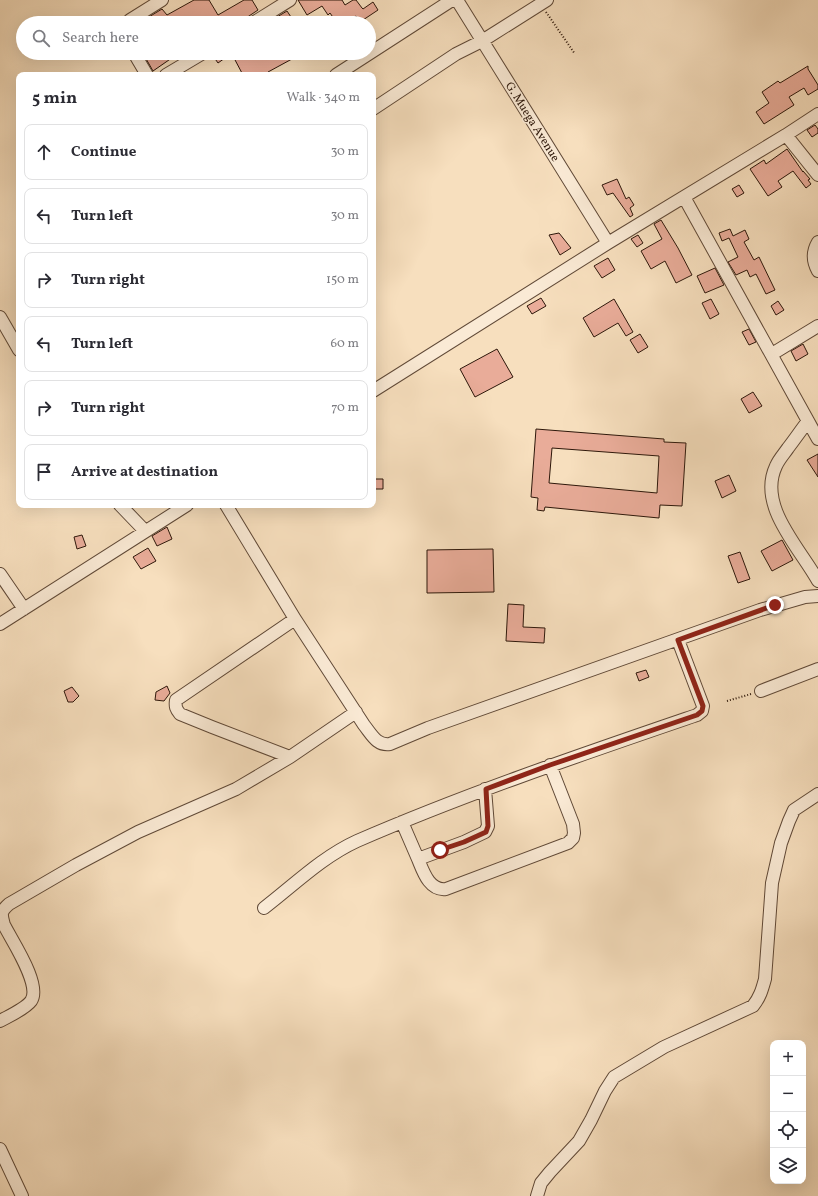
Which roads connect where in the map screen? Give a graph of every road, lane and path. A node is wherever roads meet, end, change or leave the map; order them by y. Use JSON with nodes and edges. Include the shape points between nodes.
{"nodes":[{"id":1,"x":162,"y":0,"type":"edge"},
{"id":2,"x":290,"y":0,"type":"edge"},
{"id":3,"x":452,"y":0,"type":"edge"},
{"id":4,"x":456,"y":0,"type":"edge"},
{"id":5,"x":543,"y":2,"type":"edge"},
{"id":6,"x":136,"y":16,"type":"edge"},
{"id":7,"x":264,"y":16,"type":"edge"},
{"id":8,"x":482,"y":41,"type":"junction"},
{"id":9,"x":376,"y":49,"type":"edge"},
{"id":10,"x":575,"y":54,"type":"dead end"},
{"id":11,"x":138,"y":60,"type":"edge"},
{"id":12,"x":191,"y":60,"type":"edge"},
{"id":13,"x":359,"y":60,"type":"edge"},
{"id":14,"x":145,"y":72,"type":"edge"},
{"id":15,"x":171,"y":72,"type":"edge"},
{"id":16,"x":341,"y":72,"type":"edge"},
{"id":17,"x":376,"y":107,"type":"edge"},
{"id":18,"x":818,"y":114,"type":"edge"},
{"id":19,"x":786,"y":135,"type":"junction"},
{"id":20,"x":818,"y":176,"type":"edge"},
{"id":21,"x":684,"y":197,"type":"junction"},
{"id":22,"x":818,"y":242,"type":"edge"},
{"id":23,"x":608,"y":243,"type":"junction"},
{"id":24,"x":818,"y":271,"type":"edge"},
{"id":25,"x":0,"y":317,"type":"edge"},
{"id":26,"x":818,"y":326,"type":"edge"},
{"id":27,"x":16,"y":345,"type":"edge"},
{"id":28,"x":772,"y":354,"type":"junction"},
{"id":29,"x":376,"y":389,"type":"edge"},
{"id":30,"x":808,"y":421,"type":"junction"},
{"id":31,"x":818,"y":439,"type":"edge"},
{"id":32,"x":123,"y":508,"type":"edge"},
{"id":33,"x":182,"y":508,"type":"edge"},
{"id":34,"x":228,"y":508,"type":"edge"},
{"id":35,"x":145,"y":531,"type":"junction"},
{"id":36,"x":0,"y":574,"type":"edge"},
{"id":37,"x":817,"y":577,"type":"edge"},
{"id":38,"x":818,"y":596,"type":"edge"},
{"id":39,"x":805,"y":597,"type":"junction"},
{"id":40,"x":24,"y":609,"type":"junction"},
{"id":41,"x":295,"y":619,"type":"junction"},
{"id":42,"x":0,"y":624,"type":"edge"},
{"id":43,"x":678,"y":640,"type":"junction"},
{"id":44,"x":818,"y":669,"type":"edge"},
{"id":45,"x":761,"y":691,"type":"joint"},
{"id":46,"x":727,"y":701,"type":"dead end"},
{"id":47,"x":356,"y":712,"type":"junction"},
{"id":48,"x":290,"y":757,"type":"junction"},
{"id":49,"x":550,"y":765,"type":"junction"},
{"id":50,"x":486,"y":789,"type":"junction"},
{"id":51,"x":818,"y":794,"type":"edge"},
{"id":52,"x":402,"y":822,"type":"junction"},
{"id":53,"x":418,"y":859,"type":"junction"},
{"id":54,"x":264,"y":908,"type":"dead end"},
{"id":55,"x":0,"y":1021,"type":"edge"},
{"id":56,"x":0,"y":1149,"type":"edge"},
{"id":57,"x":22,"y":1196,"type":"edge"},
{"id":58,"x":537,"y":1196,"type":"edge"}],
"edges":[{"from":1,"to":6,"type":"street"},
{"from":2,"to":7,"type":"street"},
{"from":3,"to":9,"type":"street"},
{"from":4,"to":8,"type":"street","name":"G. Muega Avenue"},
{"from":5,"to":8,"type":"street"},
{"from":5,"to":10,"type":"path"},
{"from":8,"to":17,"type":"street","via":[[456,54]]},
{"from":8,"to":23,"type":"street","name":"G. Muega Avenue"},
{"from":11,"to":14,"type":"street"},
{"from":12,"to":15,"type":"street"},
{"from":13,"to":16,"type":"street"},
{"from":18,"to":19,"type":"street"},
{"from":19,"to":20,"type":"street"},
{"from":19,"to":21,"type":"street"},
{"from":21,"to":23,"type":"street"},
{"from":21,"to":28,"type":"street"},
{"from":22,"to":24,"type":"street","via":[[814,250]]},
{"from":23,"to":29,"type":"street"},
{"from":25,"to":27,"type":"street"},
{"from":26,"to":28,"type":"street"},
{"from":28,"to":30,"type":"street"},
{"from":30,"to":31,"type":"street"},
{"from":30,"to":37,"type":"street","via":[[776,465],[771,486],[776,512]]},
{"from":32,"to":35,"type":"street"},
{"from":33,"to":35,"type":"street"},
{"from":34,"to":41,"type":"street"},
{"from":35,"to":40,"type":"street"},
{"from":36,"to":40,"type":"street"},
{"from":37,"to":39,"type":"street"},
{"from":38,"to":39,"type":"street"},
{"from":39,"to":43,"type":"street","via":[[760,610]]},
{"from":40,"to":42,"type":"street"},
{"from":41,"to":47,"type":"street"},
{"from":41,"to":48,"type":"street","via":[[176,700],[175,706],[180,714]]},
{"from":43,"to":47,"type":"street","via":[[428,728],[390,744],[385,745],[377,741]]},
{"from":43,"to":49,"type":"street","via":[[701,699],[702,711],[697,715]]},
{"from":44,"to":45,"type":"street"},
{"from":45,"to":46,"type":"path"},
{"from":47,"to":48,"type":"street"},
{"from":48,"to":55,"type":"street","via":[[236,789],[106,849],[3,909],[1,914],[4,925],[30,973],[34,991],[31,1002]]},
{"from":49,"to":50,"type":"street"},
{"from":49,"to":53,"type":"street","via":[[573,824],[573,838],[568,843],[440,890],[429,881]]},
{"from":50,"to":52,"type":"street"},
{"from":50,"to":53,"type":"street","via":[[486,832]]},
{"from":51,"to":58,"type":"street","via":[[794,810],[781,842],[772,883],[765,979],[758,1000],[753,1006],[664,1047],[614,1077],[579,1141],[541,1183]]},
{"from":52,"to":53,"type":"street"},
{"from":52,"to":54,"type":"street","via":[[345,846]]},
{"from":56,"to":57,"type":"street"}]}
